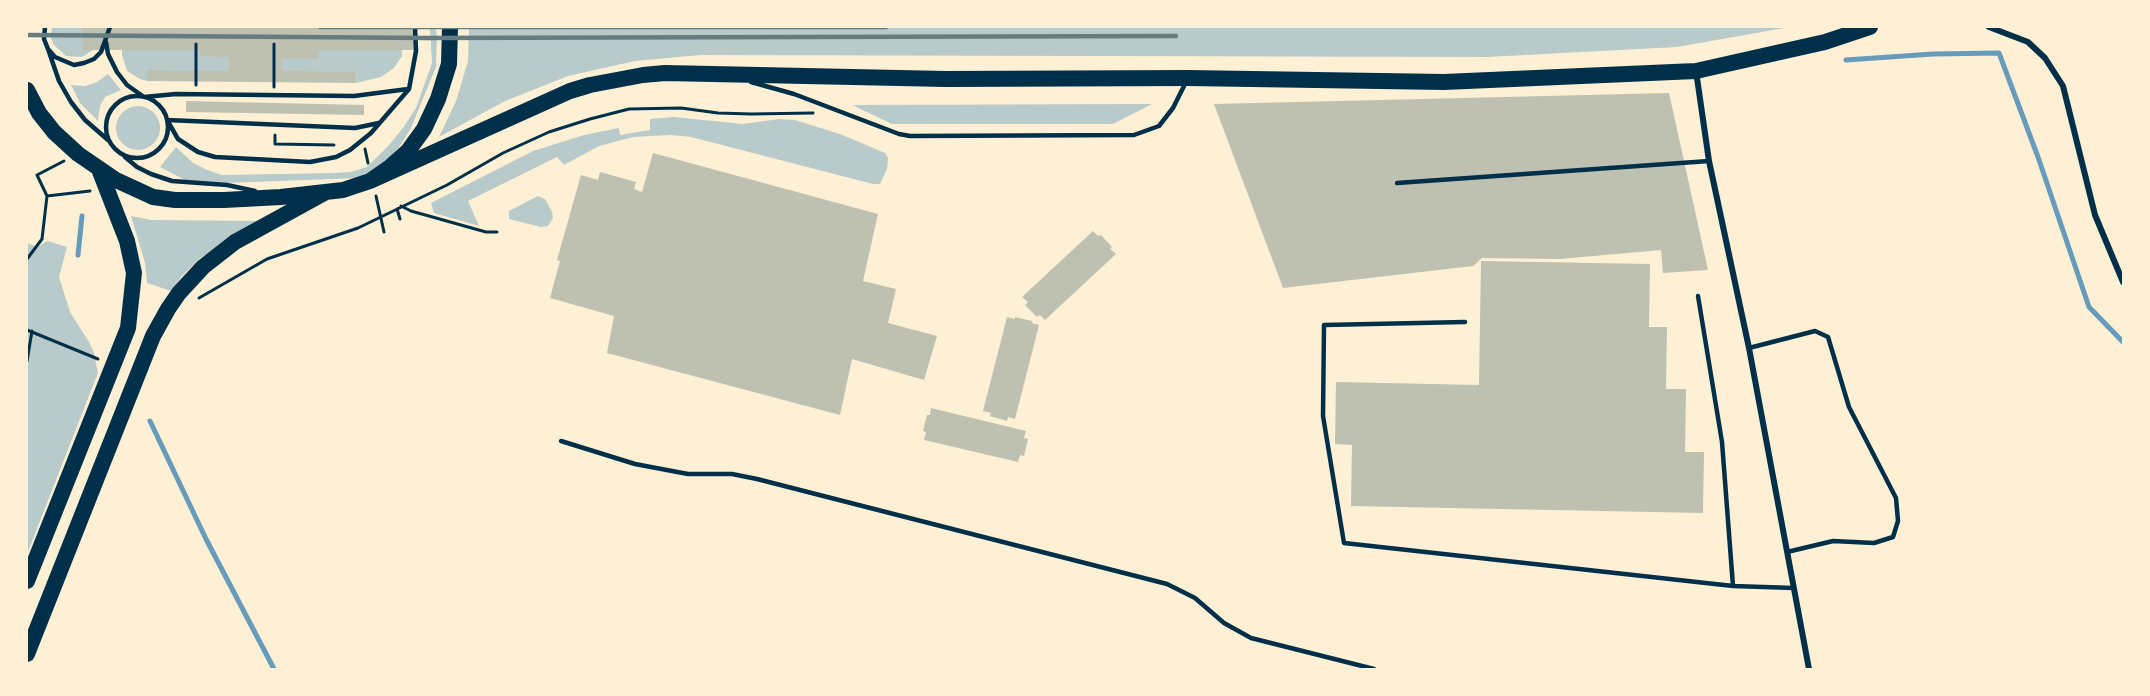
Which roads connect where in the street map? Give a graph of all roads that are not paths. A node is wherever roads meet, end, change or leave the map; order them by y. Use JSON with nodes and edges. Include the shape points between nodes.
{"nodes":[{"id":1,"x":45,"y":27,"type":"edge"},
{"id":2,"x":415,"y":27,"type":"edge"},
{"id":3,"x":450,"y":27,"type":"edge"},
{"id":4,"x":1870,"y":27,"type":"edge"},
{"id":5,"x":1989,"y":27,"type":"edge"},
{"id":6,"x":108,"y":29,"type":"edge"},
{"id":7,"x":106,"y":42,"type":"junction"},
{"id":8,"x":48,"y":49,"type":"junction"},
{"id":9,"x":1696,"y":71,"type":"junction"},
{"id":10,"x":725,"y":75,"type":"junction"},
{"id":11,"x":1188,"y":78,"type":"junction"},
{"id":12,"x":409,"y":89,"type":"junction"},
{"id":13,"x":27,"y":90,"type":"edge"},
{"id":14,"x":144,"y":96,"type":"junction"},
{"id":15,"x":166,"y":120,"type":"junction"},
{"id":16,"x":380,"y":123,"type":"junction"},
{"id":17,"x":109,"y":141,"type":"junction"},
{"id":18,"x":122,"y":155,"type":"junction"},
{"id":19,"x":1709,"y":161,"type":"junction"},
{"id":20,"x":99,"y":169,"type":"junction"},
{"id":21,"x":371,"y":179,"type":"junction"},
{"id":22,"x":1397,"y":183,"type":"dead end"},
{"id":23,"x":326,"y":192,"type":"junction"},
{"id":24,"x":282,"y":197,"type":"junction"},
{"id":25,"x":2123,"y":282,"type":"edge"},
{"id":26,"x":1698,"y":296,"type":"dead end"},
{"id":27,"x":1465,"y":322,"type":"dead end"},
{"id":28,"x":1749,"y":348,"type":"junction"},
{"id":29,"x":561,"y":441,"type":"dead end"},
{"id":30,"x":1787,"y":552,"type":"junction"},
{"id":31,"x":27,"y":581,"type":"edge"},
{"id":32,"x":1733,"y":586,"type":"junction"},
{"id":33,"x":1794,"y":588,"type":"junction"},
{"id":34,"x":27,"y":654,"type":"edge"},
{"id":35,"x":1374,"y":669,"type":"edge"},
{"id":36,"x":1809,"y":669,"type":"edge"}],
"edges":[{"from":1,"to":8,"type":"lane"},
{"from":2,"to":12,"type":"lane","via":[[416,51]]},
{"from":3,"to":21,"type":"highway","via":[[449,64],[424,129],[408,151]]},
{"from":4,"to":9,"type":"highway","via":[[1825,42]]},
{"from":5,"to":25,"type":"street","via":[[2028,42],[2045,58],[2063,86],[2095,215]]},
{"from":6,"to":7,"type":"lane"},
{"from":7,"to":8,"type":"lane","via":[[94,59],[84,63],[64,62]]},
{"from":7,"to":14,"type":"lane","via":[[117,72],[127,85]]},
{"from":8,"to":17,"type":"lane","via":[[71,102],[84,120]]},
{"from":9,"to":11,"type":"highway","via":[[1444,82]]},
{"from":9,"to":19,"type":"street"},
{"from":10,"to":11,"type":"highway"},
{"from":10,"to":11,"type":"lane","via":[[794,94],[910,136],[1134,135],[1159,126]]},
{"from":10,"to":21,"type":"highway","via":[[643,75],[590,85]]},
{"from":12,"to":14,"type":"lane","via":[[354,96]]},
{"from":12,"to":16,"type":"lane"},
{"from":13,"to":20,"type":"highway","via":[[54,132]]},
{"from":14,"to":15,"type":"lane","via":[[162,110]]},
{"from":14,"to":17,"type":"lane","via":[[125,99],[110,112],[106,121]]},
{"from":15,"to":16,"type":"lane","via":[[355,128]]},
{"from":15,"to":16,"type":"lane","via":[[178,139],[215,157],[310,162],[350,150]]},
{"from":15,"to":18,"type":"lane","via":[[165,140],[152,154],[142,158]]},
{"from":17,"to":18,"type":"lane"},
{"from":18,"to":24,"type":"lane","via":[[137,167],[172,181],[227,185]]},
{"from":19,"to":22,"type":"lane"},
{"from":19,"to":28,"type":"street"},
{"from":20,"to":24,"type":"highway","via":[[133,189],[164,198]]},
{"from":20,"to":31,"type":"highway","via":[[127,241],[134,273],[128,328]]},
{"from":21,"to":23,"type":"highway"},
{"from":23,"to":24,"type":"highway"},
{"from":23,"to":34,"type":"highway","via":[[235,243],[203,267],[174,299],[153,336]]},
{"from":26,"to":32,"type":"lane","via":[[1722,442]]},
{"from":27,"to":32,"type":"lane","via":[[1324,325],[1323,416],[1344,543]]},
{"from":28,"to":30,"type":"street"},
{"from":28,"to":30,"type":"lane","via":[[1815,331],[1828,337],[1848,406],[1896,498],[1898,521],[1893,537],[1874,543],[1833,542]]},
{"from":29,"to":35,"type":"lane","via":[[635,464],[688,474],[732,474],[757,479],[1167,584],[1196,598],[1224,623],[1251,638]]},
{"from":30,"to":33,"type":"street"},
{"from":32,"to":33,"type":"lane"},
{"from":33,"to":36,"type":"street"}]}
